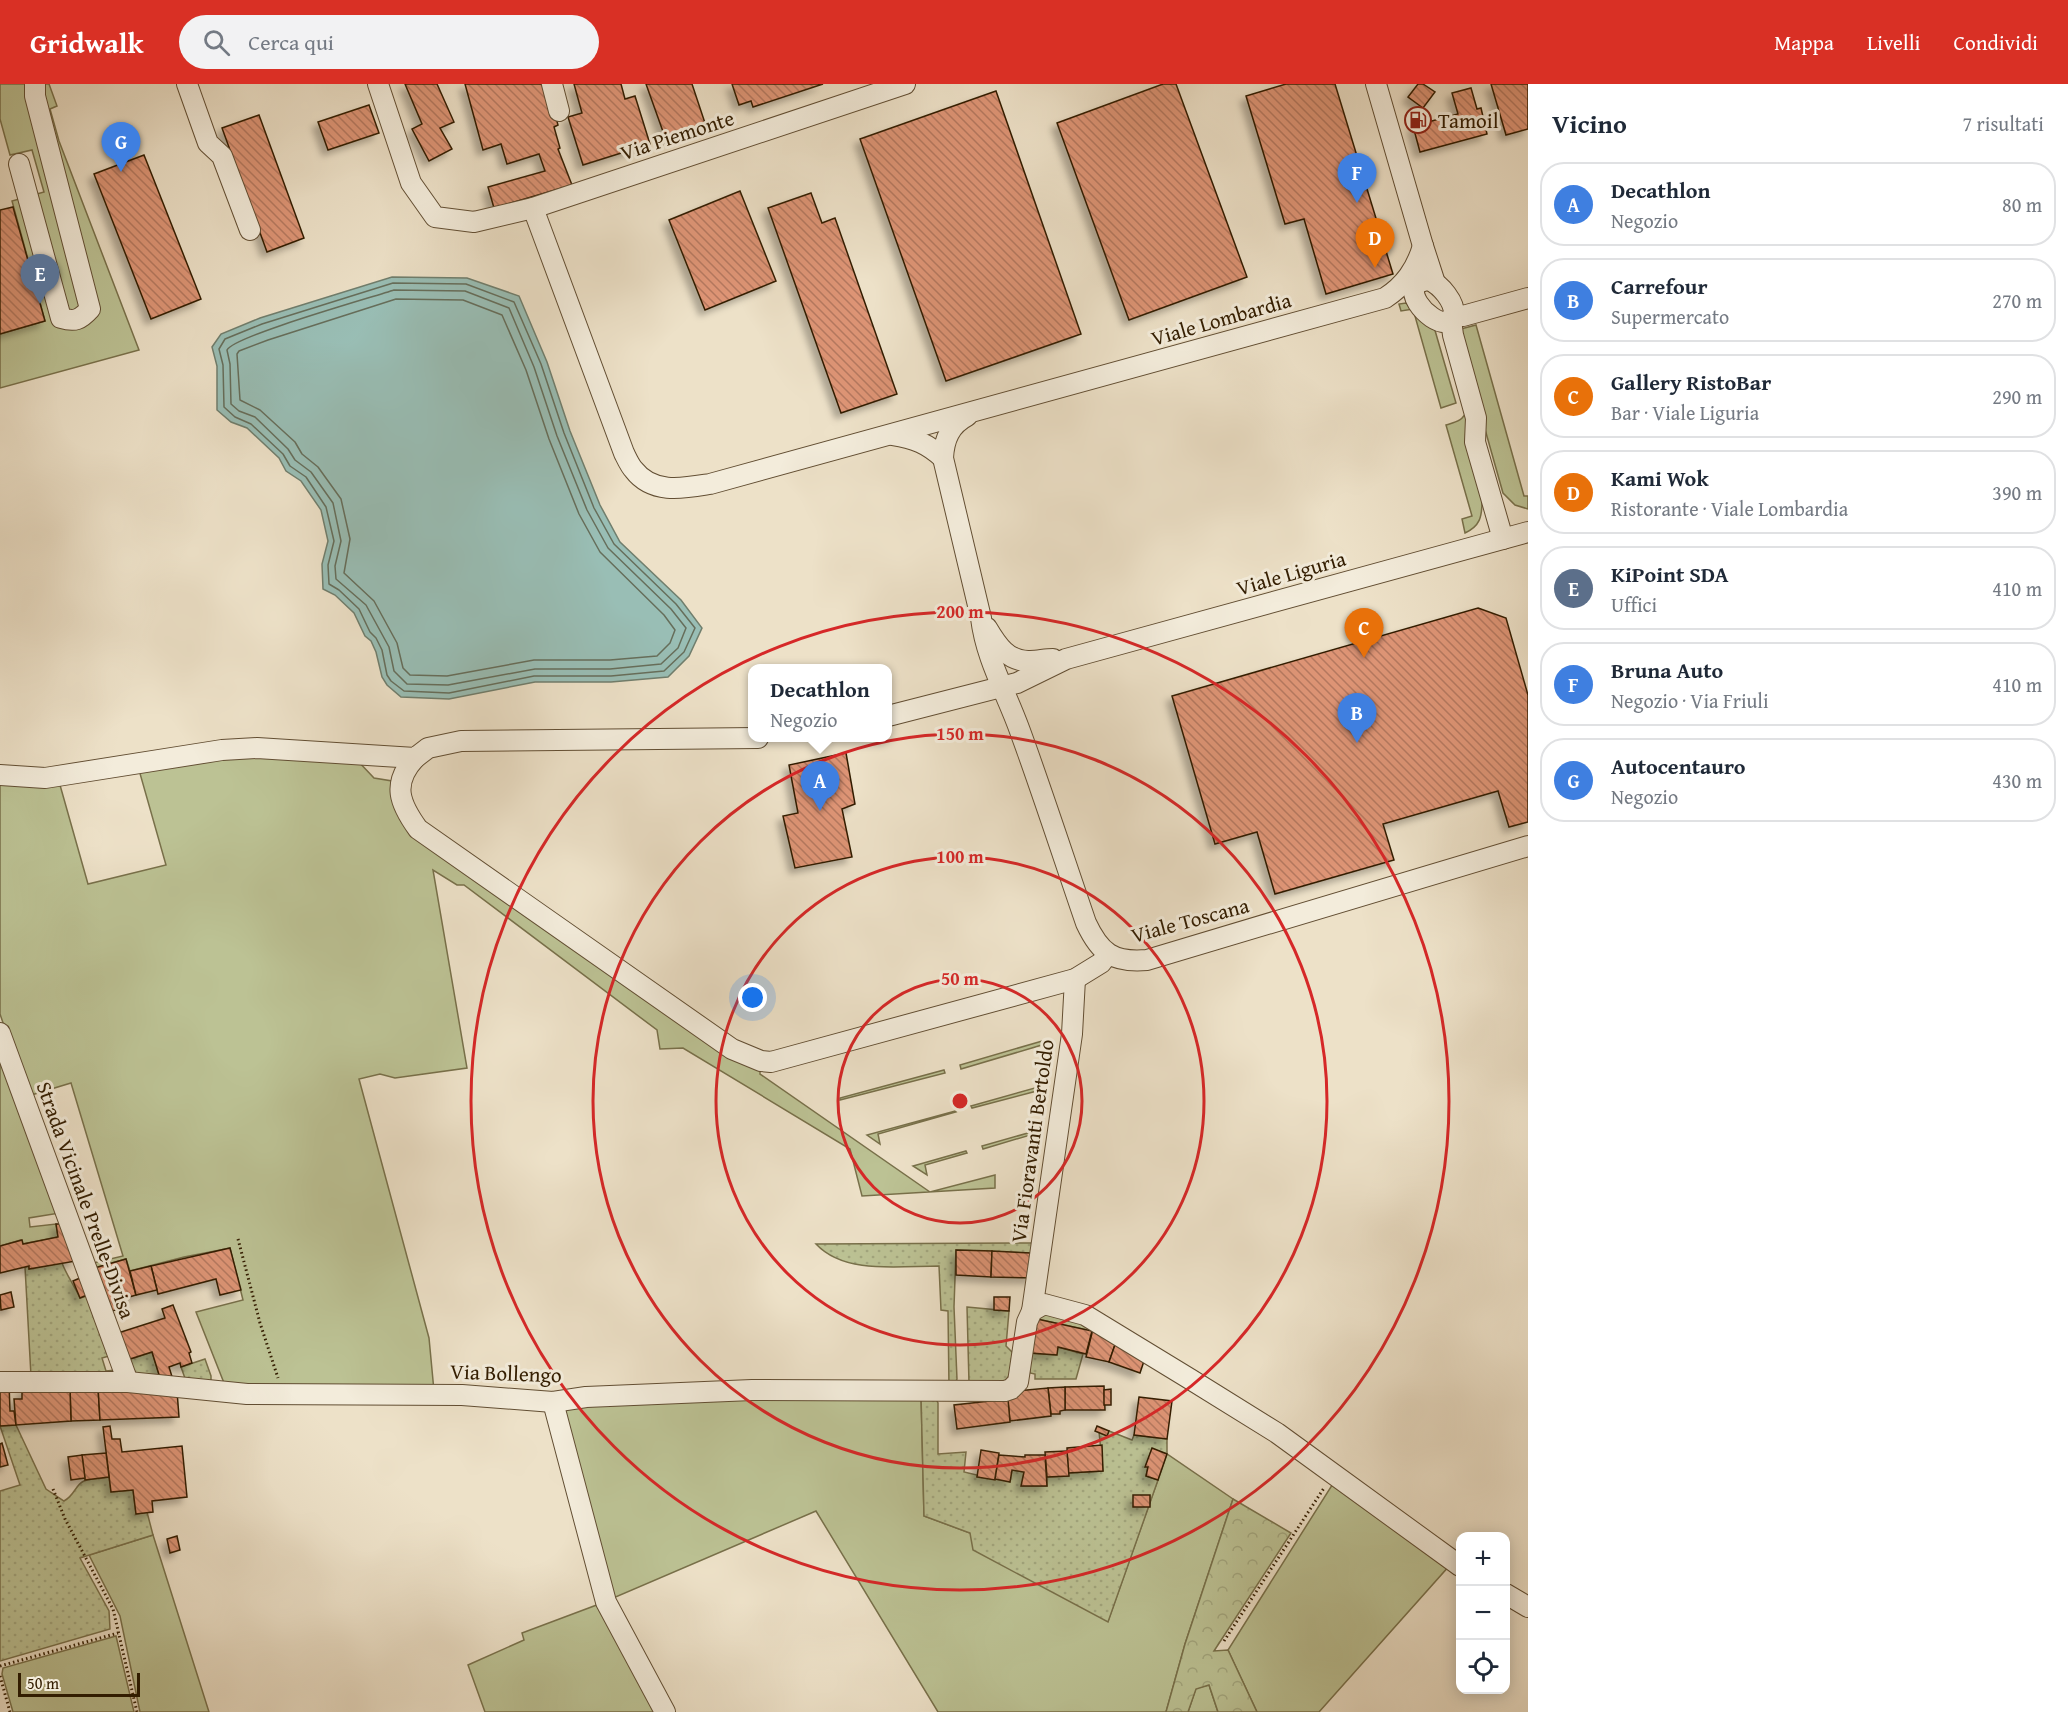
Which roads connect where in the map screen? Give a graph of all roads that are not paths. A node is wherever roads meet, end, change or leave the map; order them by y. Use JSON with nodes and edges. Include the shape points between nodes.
{"nodes":[{"id":1,"x":35,"y":84,"type":"edge"},
{"id":2,"x":187,"y":84,"type":"edge"},
{"id":3,"x":378,"y":84,"type":"edge"},
{"id":4,"x":552,"y":84,"type":"edge"},
{"id":5,"x":904,"y":84,"type":"edge"},
{"id":6,"x":1376,"y":84,"type":"edge"},
{"id":7,"x":559,"y":111,"type":"dead end"},
{"id":8,"x":19,"y":164,"type":"dead end"},
{"id":9,"x":533,"y":208,"type":"junction"},
{"id":10,"x":250,"y":230,"type":"dead end"},
{"id":11,"x":1423,"y":246,"type":"junction"},
{"id":12,"x":1418,"y":285,"type":"junction"},
{"id":13,"x":1528,"y":298,"type":"edge"},
{"id":14,"x":1452,"y":317,"type":"junction"},
{"id":15,"x":972,"y":413,"type":"junction"},
{"id":16,"x":888,"y":435,"type":"junction"},
{"id":17,"x":943,"y":458,"type":"junction"},
{"id":18,"x":1528,"y":532,"type":"edge"},
{"id":19,"x":1503,"y":539,"type":"junction"},
{"id":20,"x":981,"y":618,"type":"junction"},
{"id":21,"x":1066,"y":659,"type":"junction"},
{"id":22,"x":1001,"y":687,"type":"junction"},
{"id":23,"x":892,"y":715,"type":"edge"},
{"id":24,"x":748,"y":738,"type":"edge"},
{"id":25,"x":415,"y":758,"type":"junction"},
{"id":26,"x":0,"y":775,"type":"edge"},
{"id":27,"x":1528,"y":846,"type":"edge"},
{"id":28,"x":1107,"y":955,"type":"junction"},
{"id":29,"x":1075,"y":979,"type":"junction"},
{"id":30,"x":0,"y":1034,"type":"edge"},
{"id":31,"x":1030,"y":1316,"type":"junction"},
{"id":32,"x":0,"y":1382,"type":"edge"},
{"id":33,"x":128,"y":1382,"type":"junction"},
{"id":34,"x":553,"y":1402,"type":"junction"},
{"id":35,"x":1456,"y":1562,"type":"edge"},
{"id":36,"x":1510,"y":1596,"type":"edge"},
{"id":37,"x":1528,"y":1607,"type":"edge"},
{"id":38,"x":665,"y":1712,"type":"edge"}],
"edges":[{"from":1,"to":8,"type":"street","via":[[90,309],[80,319],[61,318]]},
{"from":2,"to":10,"type":"street","via":[[208,143],[222,156]]},
{"from":3,"to":9,"type":"street","name":"Via Piemonte","via":[[411,183],[435,217],[474,222]]},
{"from":4,"to":7,"type":"street"},
{"from":5,"to":9,"type":"street","name":"Via Piemonte"},
{"from":6,"to":11,"type":"street"},
{"from":9,"to":16,"type":"street","name":"Viale Lombardia","via":[[624,453],[634,472],[652,484],[674,490],[710,484]]},
{"from":11,"to":12,"type":"street"},
{"from":11,"to":12,"type":"street","name":"Viale Lombardia","via":[[1418,261]]},
{"from":12,"to":14,"type":"street","via":[[1452,304]]},
{"from":12,"to":14,"type":"street","via":[[1414,299],[1435,320],[1443,323]]},
{"from":12,"to":15,"type":"street","name":"Viale Lombardia","via":[[1385,298]]},
{"from":13,"to":14,"type":"street"},
{"from":14,"to":19,"type":"street","via":[[1453,335],[1476,418],[1475,442]]},
{"from":15,"to":16,"type":"street","name":"Viale Lombardia"},
{"from":15,"to":17,"type":"street","via":[[957,421],[947,434]]},
{"from":16,"to":17,"type":"street","via":[[910,437],[930,446]]},
{"from":17,"to":20,"type":"street","name":"Viale Toscana"},
{"from":18,"to":19,"type":"street","name":"Viale Liguria"},
{"from":19,"to":21,"type":"street","name":"Viale Liguria"},
{"from":20,"to":21,"type":"street","via":[[1004,652],[1014,658]]},
{"from":20,"to":22,"type":"street","name":"Viale Toscana","via":[[988,654]]},
{"from":21,"to":22,"type":"street"},
{"from":22,"to":23,"type":"street"},
{"from":22,"to":28,"type":"street","name":"Viale Toscana","via":[[1020,729],[1086,923]]},
{"from":24,"to":25,"type":"street","via":[[461,741],[428,748]]},
{"from":25,"to":26,"type":"street","via":[[257,748],[45,778]]},
{"from":25,"to":29,"type":"street","via":[[404,773],[400,796],[418,830],[732,1049],[761,1061],[771,1062]]},
{"from":27,"to":28,"type":"street","name":"Viale Toscana","via":[[1147,960],[1128,962]]},
{"from":28,"to":29,"type":"street"},
{"from":29,"to":31,"type":"street","name":"Via Fioravanti Bertoldo","via":[[1072,1034]]},
{"from":30,"to":33,"type":"street","name":"Strada Vicinale Prelle-Divisa"},
{"from":31,"to":34,"type":"street","name":"Via Bollengo","via":[[1018,1382],[1005,1391],[752,1390],[586,1397]]},
{"from":31,"to":35,"type":"street","via":[[1044,1304],[1085,1315],[1277,1433]]},
{"from":32,"to":33,"type":"street","name":"Via Bollengo"},
{"from":33,"to":34,"type":"street","name":"Via Bollengo","via":[[247,1394],[462,1395]]},
{"from":34,"to":38,"type":"street","via":[[606,1602]]},
{"from":36,"to":37,"type":"street"}]}
